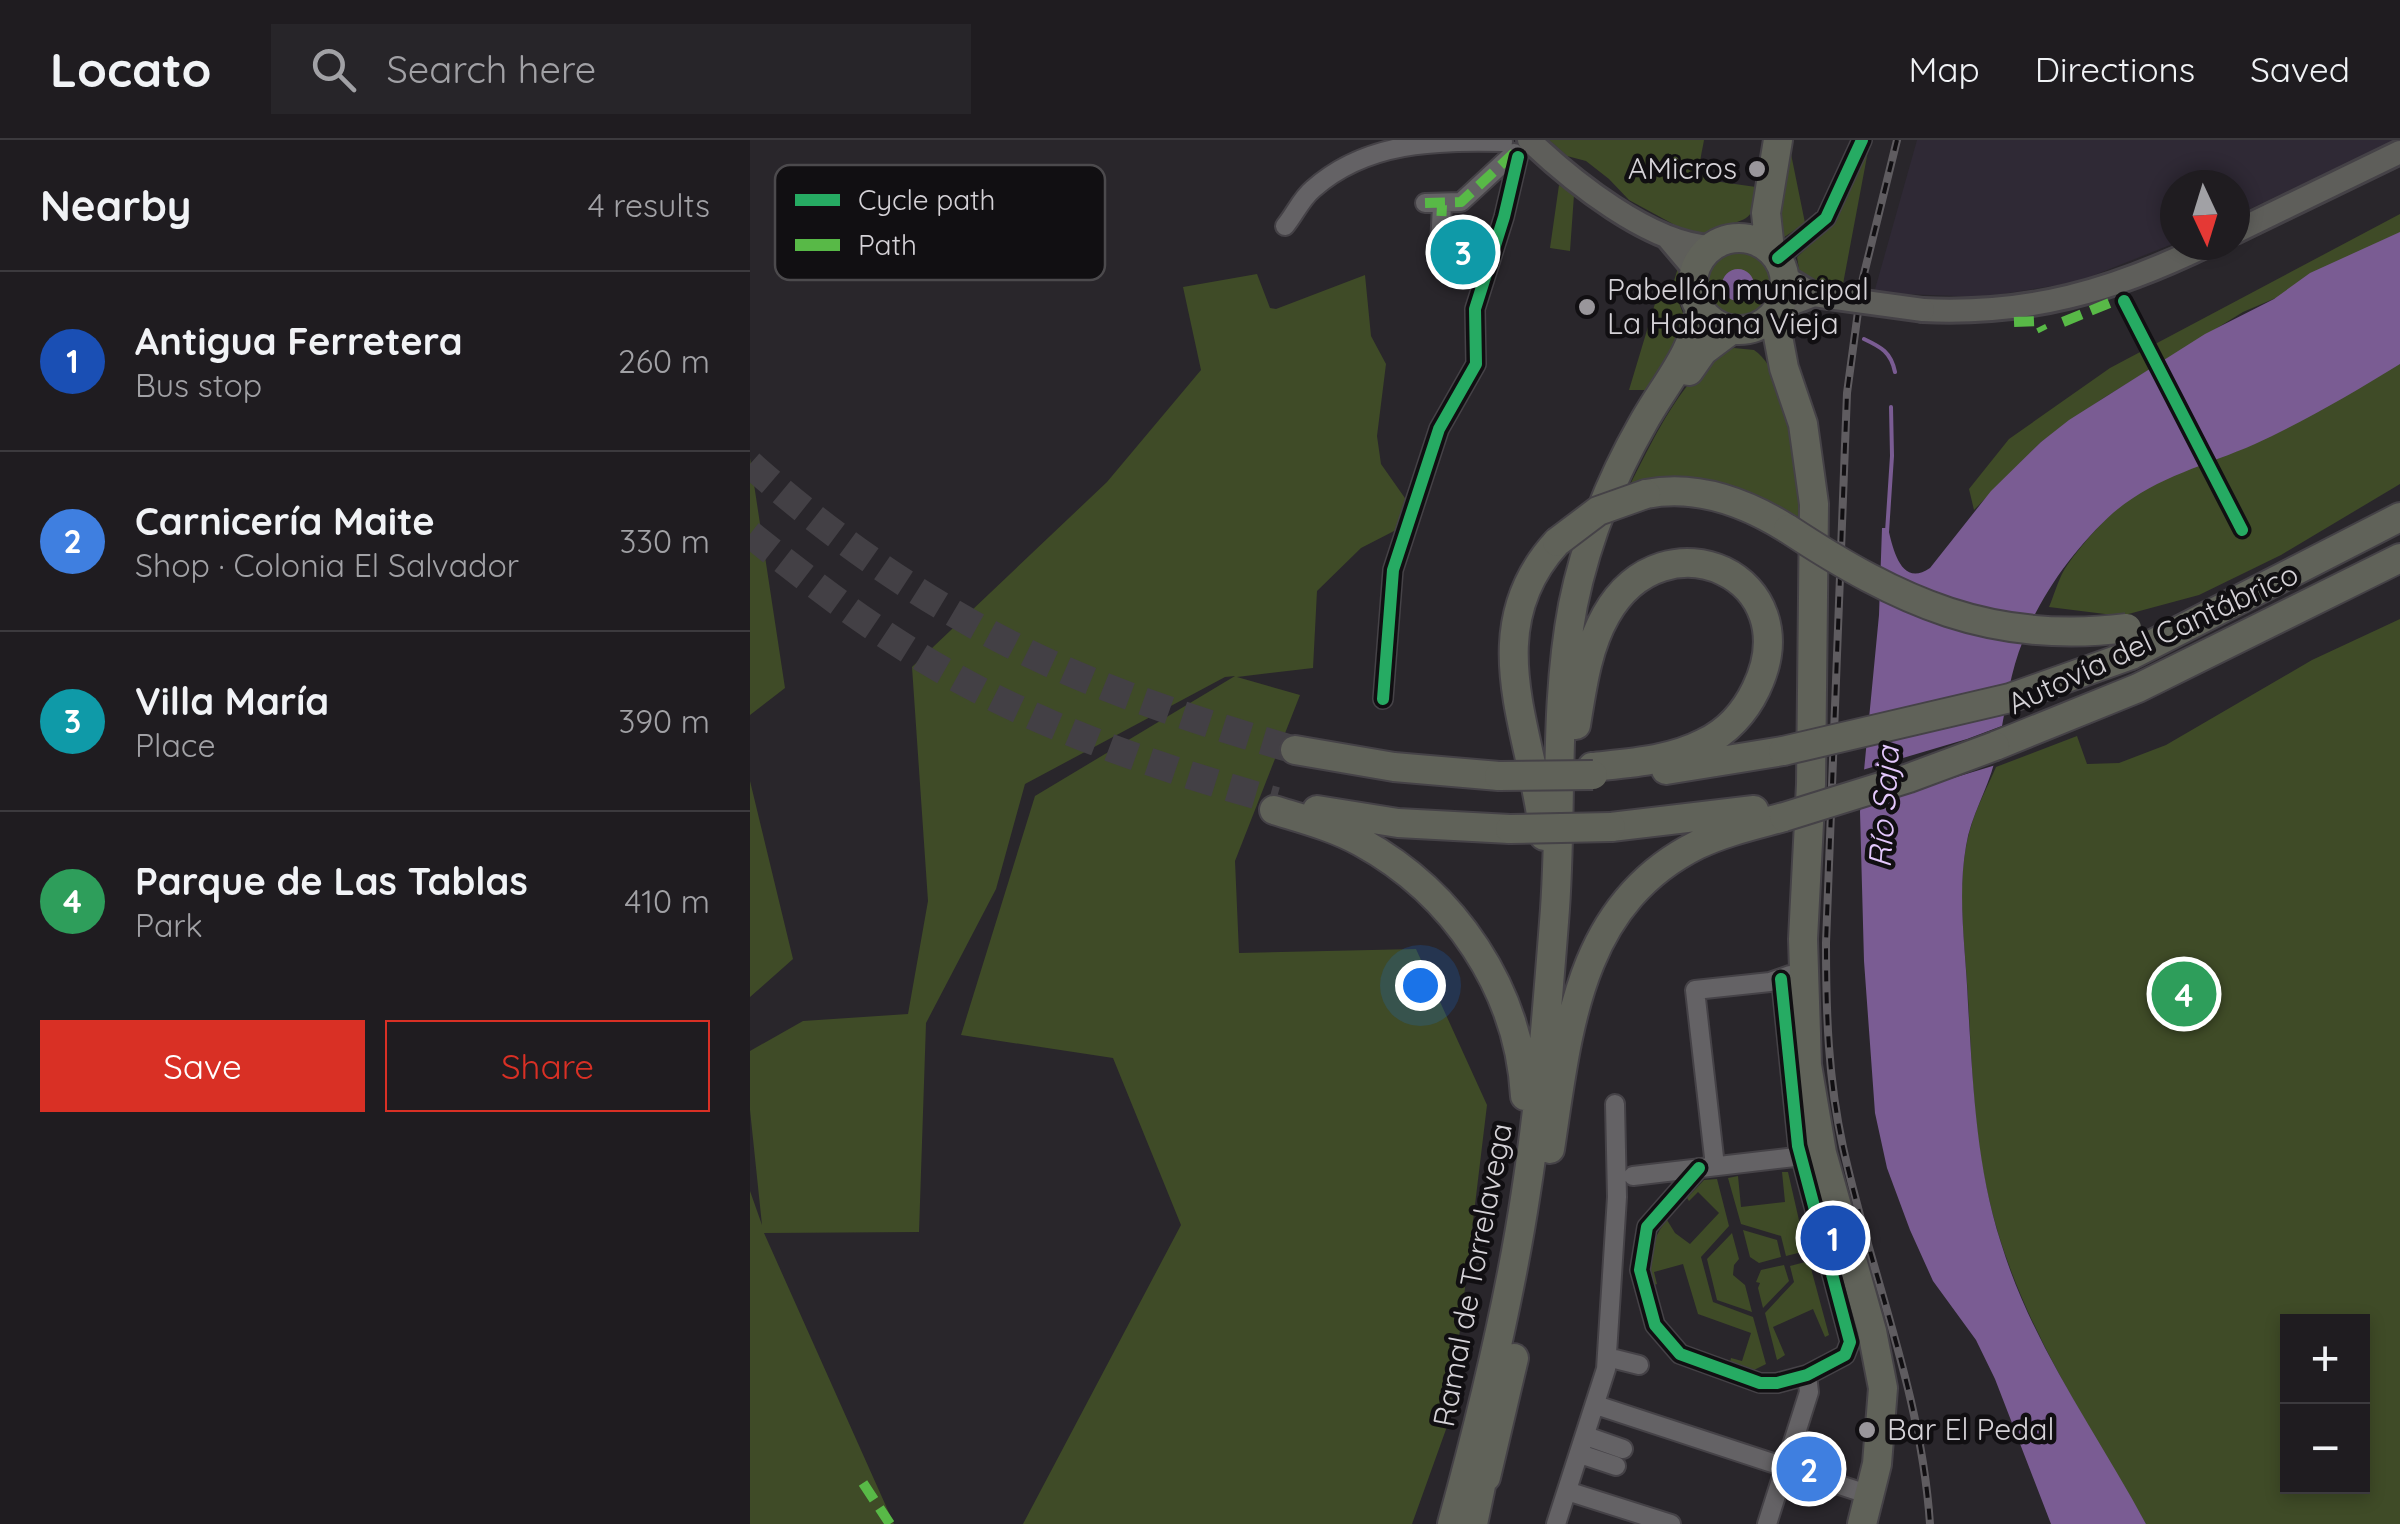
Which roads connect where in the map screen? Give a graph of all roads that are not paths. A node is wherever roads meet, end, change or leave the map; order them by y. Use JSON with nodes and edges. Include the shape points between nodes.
{"nodes":[{"id":1,"x":1778,"y":140,"type":"edge"},
{"id":2,"x":1862,"y":140,"type":"edge"},
{"id":3,"x":1518,"y":148,"type":"edge"},
{"id":4,"x":2400,"y":152,"type":"edge"},
{"id":5,"x":1766,"y":213,"type":"junction"},
{"id":6,"x":2250,"y":225,"type":"edge"},
{"id":7,"x":1284,"y":226,"type":"dead end"},
{"id":8,"x":1742,"y":238,"type":"junction"},
{"id":9,"x":1440,"y":246,"type":"dead end"},
{"id":10,"x":1703,"y":259,"type":"junction"},
{"id":11,"x":2176,"y":260,"type":"edge"},
{"id":12,"x":1777,"y":262,"type":"junction"},
{"id":13,"x":1821,"y":296,"type":"junction"},
{"id":14,"x":1700,"y":310,"type":"junction"},
{"id":15,"x":1776,"y":312,"type":"junction"},
{"id":16,"x":1737,"y":330,"type":"junction"},
{"id":17,"x":1784,"y":368,"type":"junction"},
{"id":18,"x":2400,"y":515,"type":"edge"},
{"id":19,"x":2400,"y":558,"type":"edge"},
{"id":20,"x":2400,"y":582,"type":"edge"},
{"id":21,"x":2129,"y":642,"type":"junction"},
{"id":22,"x":2138,"y":688,"type":"junction"},
{"id":23,"x":1383,"y":699,"type":"dead end"},
{"id":24,"x":1295,"y":750,"type":"tunnel mouth"},
{"id":25,"x":1585,"y":768,"type":"junction"},
{"id":26,"x":1785,"y":811,"type":"junction"},
{"id":27,"x":1549,"y":957,"type":"junction"},
{"id":28,"x":1792,"y":973,"type":"junction"},
{"id":29,"x":1614,"y":1104,"type":"dead end"},
{"id":30,"x":1812,"y":1155,"type":"junction"},
{"id":31,"x":1707,"y":1167,"type":"junction"},
{"id":32,"x":1633,"y":1176,"type":"dead end"},
{"id":33,"x":1607,"y":1357,"type":"junction"},
{"id":34,"x":1639,"y":1364,"type":"dead end"},
{"id":35,"x":1807,"y":1375,"type":"junction"},
{"id":36,"x":1596,"y":1404,"type":"junction"},
{"id":37,"x":1583,"y":1445,"type":"junction"},
{"id":38,"x":1620,"y":1458,"type":"dead end"},
{"id":39,"x":1786,"y":1467,"type":"junction"},
{"id":40,"x":1568,"y":1491,"type":"junction"},
{"id":41,"x":1870,"y":1495,"type":"junction"},
{"id":42,"x":1476,"y":1511,"type":"edge"},
{"id":43,"x":1451,"y":1524,"type":"edge"},
{"id":44,"x":1556,"y":1524,"type":"edge"},
{"id":45,"x":1671,"y":1524,"type":"edge"},
{"id":46,"x":1767,"y":1524,"type":"edge"},
{"id":47,"x":1862,"y":1524,"type":"edge"}],
"edges":[{"from":1,"to":5,"type":"highway"},
{"from":2,"to":12,"type":"street","via":[[1826,218]]},
{"from":3,"to":7,"type":"street","via":[[1430,141],[1383,151],[1321,182]]},
{"from":3,"to":9,"type":"street","via":[[1461,202],[1433,204]]},
{"from":3,"to":10,"type":"main road"},
{"from":3,"to":23,"type":"street","via":[[1475,309],[1476,364],[1432,444],[1393,570]]},
{"from":4,"to":6,"type":"main road"},
{"from":5,"to":8,"type":"highway"},
{"from":5,"to":12,"type":"highway"},
{"from":8,"to":10,"type":"highway","via":[[1722,241]]},
{"from":8,"to":12,"type":"highway"},
{"from":10,"to":14,"type":"highway","via":[[1693,290]]},
{"from":11,"to":13,"type":"main road","bridge":true,"via":[[2056,302],[1995,310],[1922,310]]},
{"from":12,"to":13,"type":"main road"},
{"from":12,"to":15,"type":"highway","via":[[1785,291]]},
{"from":13,"to":15,"type":"main road"},
{"from":14,"to":16,"type":"highway"},
{"from":14,"to":27,"type":"highway","via":[[1693,342],[1613,482],[1574,602],[1562,693]]},
{"from":15,"to":16,"type":"highway","via":[[1758,326]]},
{"from":15,"to":17,"type":"highway"},
{"from":16,"to":17,"type":"highway","via":[[1770,347]]},
{"from":16,"to":25,"type":"highway","via":[[1704,351],[1670,400],[1610,517],[1577,637],[1571,693]]},
{"from":17,"to":28,"type":"highway","via":[[1803,424],[1815,564],[1810,784]]},
{"from":18,"to":21,"type":"highway","name":"Autovía del Cantábrico"},
{"from":19,"to":22,"type":"highway","name":"Autovía del Cantábrico"},
{"from":20,"to":22,"type":"highway"},
{"from":21,"to":25,"type":"highway","name":"Autovía del Cantábrico","bridge":true,"via":[[2042,688],[1978,707],[1680,768]]},
{"from":21,"to":27,"type":"highway","bridge":true,"via":[[1954,616],[1879,585],[1753,510],[1715,496],[1646,494],[1598,511],[1557,542],[1534,576],[1519,611],[1512,666],[1541,808]]},
{"from":22,"to":26,"type":"highway","name":"Autovía del Cantábrico","bridge":true,"via":[[1910,778]]},
{"from":24,"to":25,"type":"highway","name":"Autovía del Cantábrico","bridge":true,"via":[[1499,776]]},
{"from":25,"to":25,"type":"highway","via":[[1592,645],[1626,588],[1682,562],[1710,564],[1736,578],[1762,608],[1767,636],[1758,685],[1739,715],[1721,733],[1686,750]]},
{"from":25,"to":42,"type":"highway","name":"Ramal de Torrelavega","via":[[1567,879],[1553,1072],[1532,1228]]},
{"from":26,"to":42,"type":"highway","via":[[1664,865],[1624,904],[1594,952],[1570,1022],[1537,1235],[1494,1453]]},
{"from":26,"to":43,"type":"highway","bridge":true,"via":[[1510,829],[1398,823],[1275,805],[1358,840],[1399,866],[1444,908],[1490,972],[1520,1051],[1526,1108],[1517,1206]]},
{"from":27,"to":43,"type":"highway","name":"Ramal de Torrelavega","via":[[1526,1193],[1479,1427]]},
{"from":28,"to":30,"type":"highway"},
{"from":28,"to":31,"type":"street","via":[[1695,990]]},
{"from":29,"to":33,"type":"street","via":[[1617,1197]]},
{"from":30,"to":31,"type":"street"},
{"from":30,"to":35,"type":"street","via":[[1851,1345]]},
{"from":30,"to":41,"type":"highway","via":[[1872,1331],[1883,1388]]},
{"from":31,"to":32,"type":"street"},
{"from":31,"to":35,"type":"street","via":[[1646,1227],[1640,1270],[1655,1325],[1680,1354],[1760,1383]]},
{"from":33,"to":34,"type":"street"},
{"from":33,"to":36,"type":"street"},
{"from":35,"to":39,"type":"street","via":[[1809,1392]]},
{"from":36,"to":37,"type":"street"},
{"from":36,"to":39,"type":"street"},
{"from":37,"to":38,"type":"street"},
{"from":37,"to":40,"type":"street"},
{"from":39,"to":41,"type":"street"},
{"from":39,"to":46,"type":"street"},
{"from":40,"to":44,"type":"street"},
{"from":40,"to":45,"type":"street"},
{"from":41,"to":47,"type":"highway"}]}
